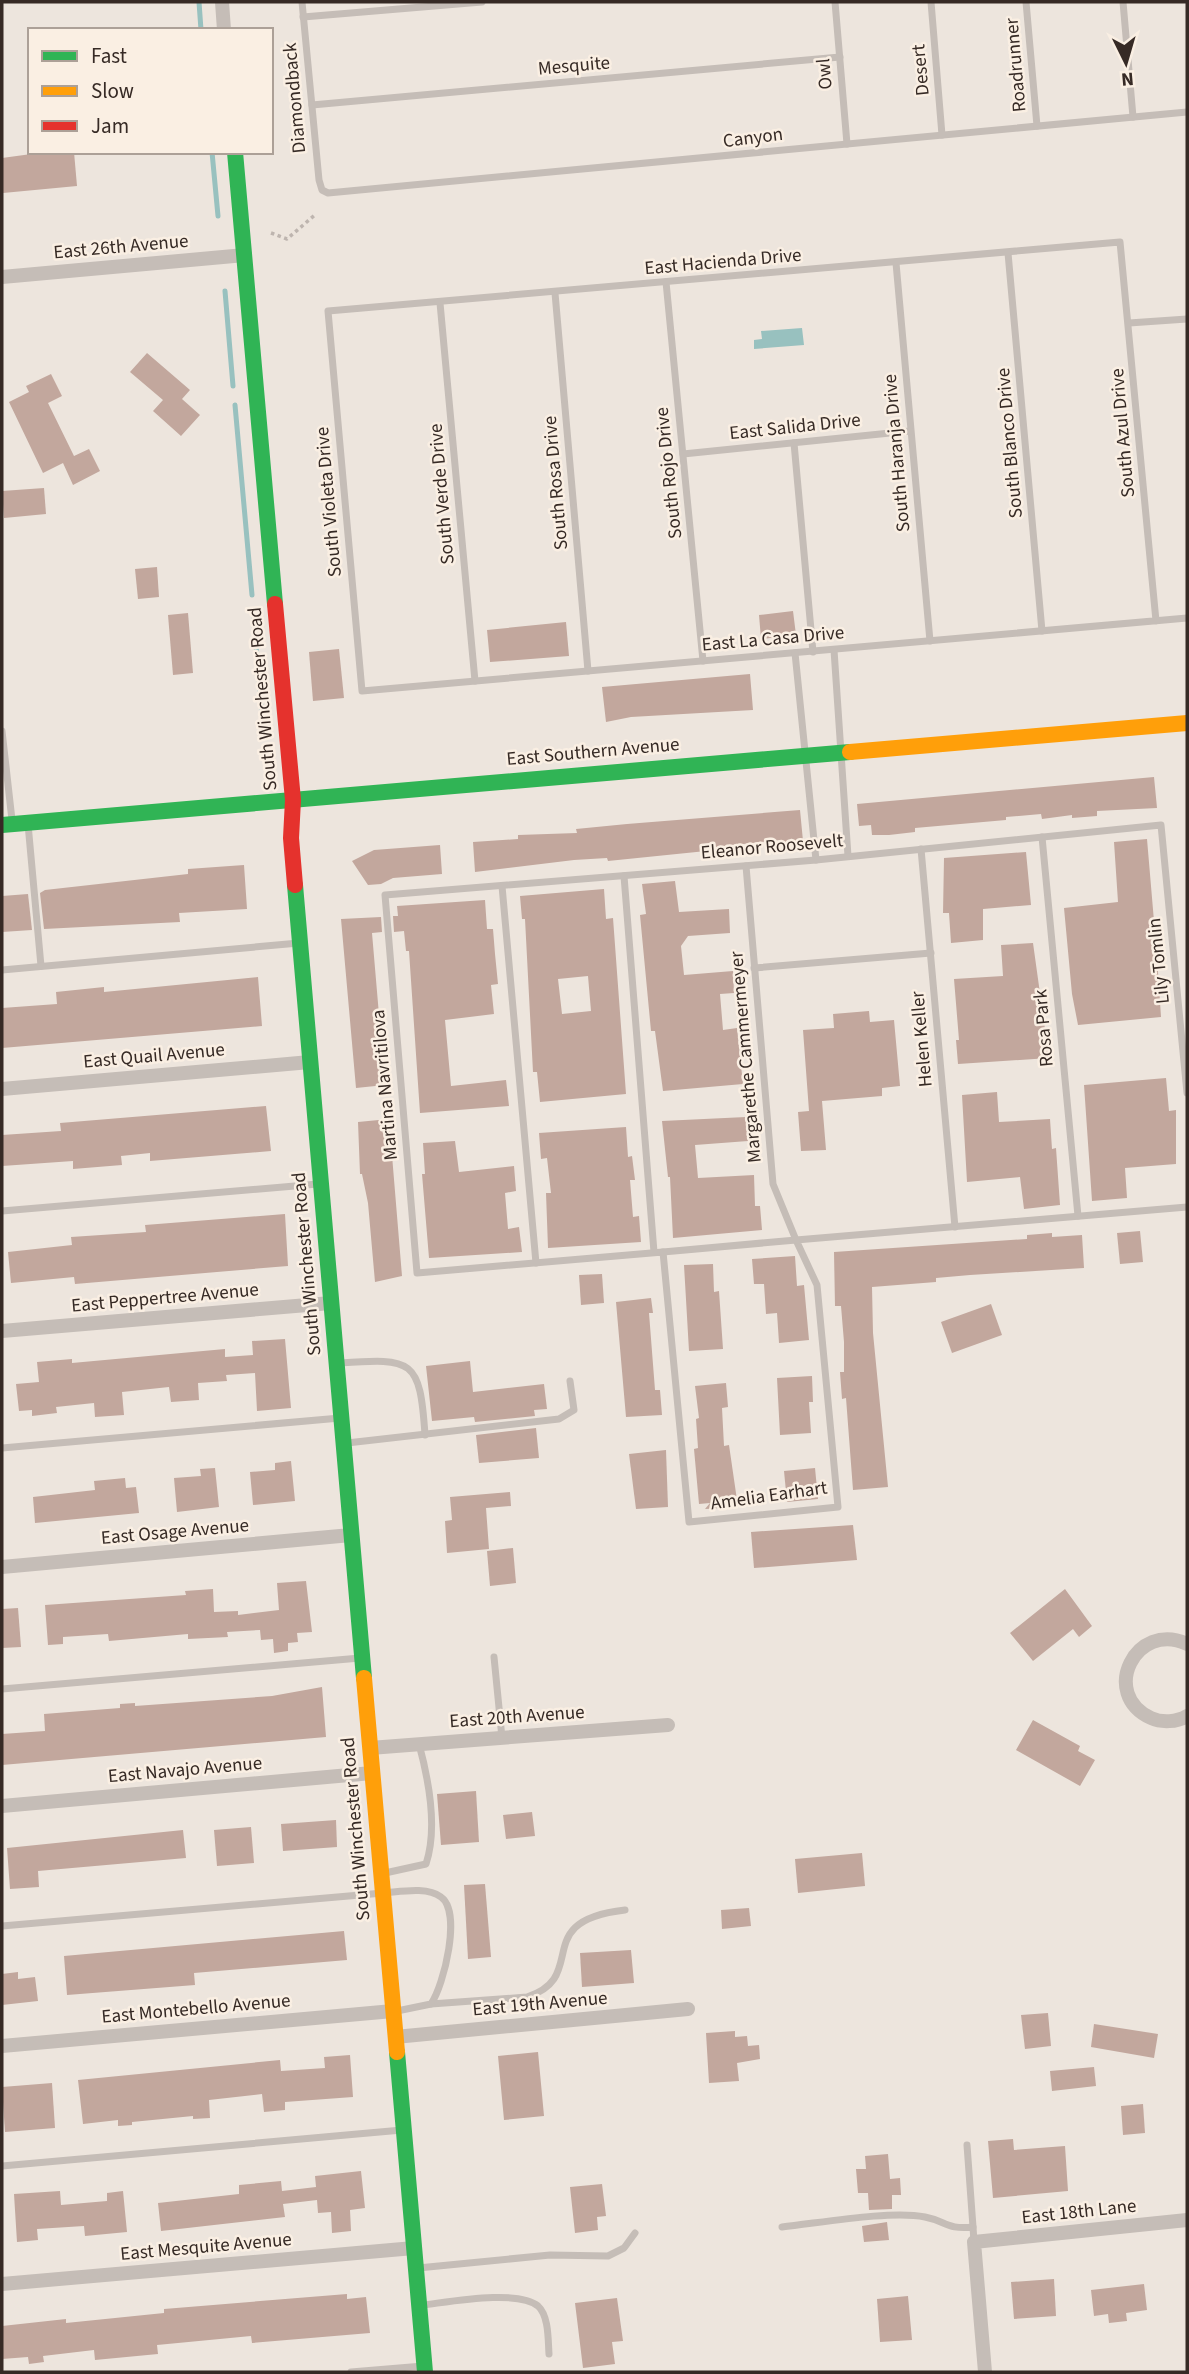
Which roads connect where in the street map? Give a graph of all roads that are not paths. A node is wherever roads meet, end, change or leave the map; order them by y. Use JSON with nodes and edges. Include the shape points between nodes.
{"nodes":[{"id":1,"x":222,"y":2,"type":"edge"},
{"id":2,"x":302,"y":2,"type":"edge"},
{"id":3,"x":482,"y":2,"type":"edge"},
{"id":4,"x":835,"y":2,"type":"edge"},
{"id":5,"x":931,"y":2,"type":"edge"},
{"id":6,"x":1026,"y":2,"type":"edge"},
{"id":7,"x":1123,"y":2,"type":"edge"},
{"id":8,"x":303,"y":17,"type":"junction"},
{"id":9,"x":224,"y":28,"type":"edge"},
{"id":10,"x":840,"y":57,"type":"junction"},
{"id":11,"x":312,"y":105,"type":"junction"},
{"id":12,"x":1187,"y":112,"type":"edge"},
{"id":13,"x":1133,"y":117,"type":"junction"},
{"id":14,"x":1037,"y":126,"type":"junction"},
{"id":15,"x":942,"y":135,"type":"junction"},
{"id":16,"x":847,"y":144,"type":"junction"},
{"id":17,"x":235,"y":154,"type":"edge"},
{"id":18,"x":322,"y":190,"type":"joint"},
{"id":19,"x":1120,"y":242,"type":"joint"},
{"id":20,"x":1009,"y":253,"type":"junction"},
{"id":21,"x":245,"y":255,"type":"junction"},
{"id":22,"x":896,"y":263,"type":"junction"},
{"id":23,"x":2,"y":277,"type":"edge"},
{"id":24,"x":666,"y":282,"type":"junction"},
{"id":25,"x":555,"y":293,"type":"junction"},
{"id":26,"x":440,"y":303,"type":"junction"},
{"id":27,"x":328,"y":310,"type":"joint"},
{"id":28,"x":1187,"y":319,"type":"edge"},
{"id":29,"x":1129,"y":323,"type":"junction"},
{"id":30,"x":910,"y":431,"type":"junction"},
{"id":31,"x":794,"y":443,"type":"junction"},
{"id":32,"x":683,"y":454,"type":"junction"},
{"id":33,"x":1187,"y":618,"type":"edge"},
{"id":34,"x":1156,"y":621,"type":"junction"},
{"id":35,"x":1042,"y":631,"type":"junction"},
{"id":36,"x":930,"y":641,"type":"junction"},
{"id":37,"x":834,"y":650,"type":"junction"},
{"id":38,"x":813,"y":652,"type":"junction"},
{"id":39,"x":795,"y":653,"type":"junction"},
{"id":40,"x":703,"y":661,"type":"junction"},
{"id":41,"x":588,"y":671,"type":"junction"},
{"id":42,"x":475,"y":681,"type":"junction"},
{"id":43,"x":362,"y":691,"type":"joint"},
{"id":44,"x":1187,"y":723,"type":"edge"},
{"id":45,"x":2,"y":730,"type":"edge"},
{"id":46,"x":840,"y":752,"type":"junction"},
{"id":47,"x":807,"y":754,"type":"junction"},
{"id":48,"x":293,"y":800,"type":"junction"},
{"id":49,"x":14,"y":824,"type":"edge"},
{"id":50,"x":1161,"y":825,"type":"joint"},
{"id":51,"x":1042,"y":837,"type":"junction"},
{"id":52,"x":921,"y":849,"type":"junction"},
{"id":53,"x":848,"y":856,"type":"junction"},
{"id":54,"x":816,"y":860,"type":"junction"},
{"id":55,"x":746,"y":866,"type":"junction"},
{"id":56,"x":624,"y":876,"type":"junction"},
{"id":57,"x":502,"y":886,"type":"junction"},
{"id":58,"x":385,"y":895,"type":"joint"},
{"id":59,"x":300,"y":943,"type":"junction"},
{"id":60,"x":931,"y":953,"type":"junction"},
{"id":61,"x":41,"y":966,"type":"junction"},
{"id":62,"x":754,"y":968,"type":"junction"},
{"id":63,"x":2,"y":970,"type":"edge"},
{"id":64,"x":1183,"y":1005,"type":"edge"},
{"id":65,"x":310,"y":1062,"type":"junction"},
{"id":66,"x":2,"y":1090,"type":"edge"},
{"id":67,"x":1187,"y":1093,"type":"edge"},
{"id":68,"x":321,"y":1184,"type":"junction"},
{"id":69,"x":1187,"y":1207,"type":"edge"},
{"id":70,"x":2,"y":1211,"type":"edge"},
{"id":71,"x":1078,"y":1216,"type":"junction"},
{"id":72,"x":955,"y":1227,"type":"junction"},
{"id":73,"x":796,"y":1240,"type":"junction"},
{"id":74,"x":659,"y":1252,"type":"junction"},
{"id":75,"x":536,"y":1263,"type":"junction"},
{"id":76,"x":331,"y":1303,"type":"junction"},
{"id":77,"x":2,"y":1331,"type":"edge"},
{"id":78,"x":337,"y":1363,"type":"junction"},
{"id":79,"x":570,"y":1381,"type":"dead end"},
{"id":80,"x":341,"y":1418,"type":"junction"},
{"id":81,"x":425,"y":1435,"type":"junction"},
{"id":82,"x":343,"y":1443,"type":"junction"},
{"id":83,"x":2,"y":1448,"type":"edge"},
{"id":84,"x":351,"y":1535,"type":"junction"},
{"id":85,"x":2,"y":1567,"type":"edge"},
{"id":86,"x":1187,"y":1644,"type":"edge"},
{"id":87,"x":494,"y":1657,"type":"dead end"},
{"id":88,"x":362,"y":1658,"type":"junction"},
{"id":89,"x":2,"y":1689,"type":"edge"},
{"id":90,"x":1187,"y":1716,"type":"edge"},
{"id":91,"x":668,"y":1725,"type":"dead end"},
{"id":92,"x":502,"y":1738,"type":"junction"},
{"id":93,"x":419,"y":1744,"type":"junction"},
{"id":94,"x":370,"y":1748,"type":"junction"},
{"id":95,"x":372,"y":1773,"type":"junction"},
{"id":96,"x":2,"y":1806,"type":"edge"},
{"id":97,"x":381,"y":1873,"type":"junction"},
{"id":98,"x":383,"y":1893,"type":"junction"},
{"id":99,"x":625,"y":1910,"type":"dead end"},
{"id":100,"x":2,"y":1926,"type":"edge"},
{"id":101,"x":431,"y":2004,"type":"junction"},
{"id":102,"x":688,"y":2009,"type":"dead end"},
{"id":103,"x":393,"y":2011,"type":"junction"},
{"id":104,"x":395,"y":2037,"type":"junction"},
{"id":105,"x":2,"y":2046,"type":"edge"},
{"id":106,"x":403,"y":2130,"type":"junction"},
{"id":107,"x":967,"y":2145,"type":"dead end"},
{"id":108,"x":2,"y":2166,"type":"edge"},
{"id":109,"x":1187,"y":2220,"type":"edge"},
{"id":110,"x":782,"y":2227,"type":"dead end"},
{"id":111,"x":635,"y":2233,"type":"dead end"},
{"id":112,"x":973,"y":2234,"type":"junction"},
{"id":113,"x":414,"y":2248,"type":"junction"},
{"id":114,"x":415,"y":2268,"type":"junction"},
{"id":115,"x":2,"y":2284,"type":"edge"},
{"id":116,"x":419,"y":2305,"type":"junction"},
{"id":117,"x":549,"y":2354,"type":"dead end"},
{"id":118,"x":424,"y":2369,"type":"edge"},
{"id":119,"x":351,"y":2372,"type":"edge"},
{"id":120,"x":985,"y":2372,"type":"edge"}],
"edges":[{"from":1,"to":9,"type":"street"},
{"from":2,"to":8,"type":"lane","name":"Diamondback"},
{"from":3,"to":8,"type":"lane"},
{"from":4,"to":10,"type":"lane","name":"Owl"},
{"from":5,"to":15,"type":"lane","name":"Desert"},
{"from":6,"to":14,"type":"lane","name":"Roadrunner"},
{"from":7,"to":13,"type":"lane"},
{"from":8,"to":11,"type":"lane","name":"Diamondback"},
{"from":10,"to":11,"type":"lane","name":"Mesquite"},
{"from":10,"to":16,"type":"lane","name":"Owl"},
{"from":11,"to":18,"type":"lane","name":"Diamondback"},
{"from":12,"to":13,"type":"lane","name":"Canyon"},
{"from":13,"to":14,"type":"lane","name":"Canyon"},
{"from":14,"to":15,"type":"lane","name":"Canyon"},
{"from":15,"to":16,"type":"lane","name":"Canyon"},
{"from":16,"to":18,"type":"lane","name":"Canyon","via":[[376,190]]},
{"from":17,"to":21,"type":"street","name":"South Winchester Road"},
{"from":19,"to":20,"type":"lane","name":"East Hacienda Drive"},
{"from":19,"to":29,"type":"lane","name":"South Azul Drive"},
{"from":20,"to":22,"type":"lane","name":"East Hacienda Drive"},
{"from":20,"to":35,"type":"lane","name":"South Blanco Drive"},
{"from":21,"to":23,"type":"street","name":"East 26th Avenue"},
{"from":21,"to":48,"type":"street","name":"South Winchester Road"},
{"from":22,"to":24,"type":"lane","name":"East Hacienda Drive"},
{"from":22,"to":30,"type":"lane","name":"South Haranja Drive"},
{"from":24,"to":25,"type":"lane","name":"East Hacienda Drive"},
{"from":24,"to":32,"type":"lane","name":"South Rojo Drive"},
{"from":25,"to":26,"type":"lane","name":"East Hacienda Drive"},
{"from":25,"to":41,"type":"lane","name":"South Rosa Drive"},
{"from":26,"to":27,"type":"lane","name":"East Hacienda Drive"},
{"from":26,"to":42,"type":"lane","name":"South Verde Drive"},
{"from":27,"to":43,"type":"lane","name":"South Violeta Drive"},
{"from":28,"to":29,"type":"lane"},
{"from":29,"to":34,"type":"lane","name":"South Azul Drive"},
{"from":30,"to":31,"type":"lane","name":"East Salida Drive"},
{"from":30,"to":36,"type":"lane","name":"South Haranja Drive"},
{"from":31,"to":32,"type":"lane","name":"East Salida Drive"},
{"from":31,"to":38,"type":"lane"},
{"from":32,"to":40,"type":"lane","name":"South Rojo Drive"},
{"from":33,"to":34,"type":"lane","name":"East La Casa Drive"},
{"from":34,"to":35,"type":"lane","name":"East La Casa Drive"},
{"from":35,"to":36,"type":"lane","name":"East La Casa Drive"},
{"from":36,"to":37,"type":"lane","name":"East La Casa Drive"},
{"from":37,"to":38,"type":"lane","name":"East La Casa Drive"},
{"from":37,"to":46,"type":"lane"},
{"from":38,"to":39,"type":"lane","name":"East La Casa Drive"},
{"from":39,"to":40,"type":"lane","name":"East La Casa Drive"},
{"from":39,"to":47,"type":"lane"},
{"from":40,"to":41,"type":"lane","name":"East La Casa Drive"},
{"from":41,"to":42,"type":"lane","name":"East La Casa Drive"},
{"from":42,"to":43,"type":"lane","name":"East La Casa Drive"},
{"from":44,"to":46,"type":"street","name":"East Southern Avenue"},
{"from":45,"to":49,"type":"lane"},
{"from":46,"to":47,"type":"street","name":"East Southern Avenue"},
{"from":46,"to":53,"type":"lane"},
{"from":47,"to":48,"type":"street","name":"East Southern Avenue"},
{"from":47,"to":54,"type":"lane"},
{"from":48,"to":49,"type":"street","name":"East Southern Avenue"},
{"from":48,"to":59,"type":"street","name":"South Winchester Road","via":[[290,838]]},
{"from":49,"to":61,"type":"lane"},
{"from":50,"to":51,"type":"lane","name":"Eleanor Roosevelt"},
{"from":50,"to":64,"type":"lane","name":"Lily Tomlin"},
{"from":51,"to":52,"type":"lane","name":"Eleanor Roosevelt"},
{"from":51,"to":71,"type":"lane","name":"Rosa Park"},
{"from":52,"to":53,"type":"lane","name":"Eleanor Roosevelt"},
{"from":52,"to":60,"type":"lane","name":"Helen Keller"},
{"from":53,"to":54,"type":"lane","name":"Eleanor Roosevelt"},
{"from":54,"to":55,"type":"lane","name":"Eleanor Roosevelt"},
{"from":55,"to":56,"type":"lane","name":"Eleanor Roosevelt"},
{"from":55,"to":62,"type":"lane","name":"Margarethe Cammermeyer"},
{"from":56,"to":57,"type":"lane","name":"Eleanor Roosevelt"},
{"from":56,"to":74,"type":"lane"},
{"from":57,"to":58,"type":"lane","name":"Eleanor Roosevelt"},
{"from":57,"to":75,"type":"lane"},
{"from":58,"to":75,"type":"lane","name":"Martina Navritilova","via":[[417,1273]]},
{"from":59,"to":61,"type":"lane"},
{"from":59,"to":65,"type":"street","name":"South Winchester Road"},
{"from":60,"to":62,"type":"lane"},
{"from":60,"to":72,"type":"lane","name":"Helen Keller"},
{"from":61,"to":63,"type":"lane"},
{"from":62,"to":73,"type":"lane","name":"Margarethe Cammermeyer","via":[[773,1184]]},
{"from":64,"to":67,"type":"lane","name":"Lily Tomlin"},
{"from":65,"to":66,"type":"street","name":"East Quail Avenue"},
{"from":65,"to":68,"type":"street","name":"South Winchester Road"},
{"from":68,"to":70,"type":"lane"},
{"from":68,"to":76,"type":"street","name":"South Winchester Road"},
{"from":69,"to":71,"type":"lane"},
{"from":71,"to":72,"type":"lane"},
{"from":72,"to":73,"type":"lane"},
{"from":73,"to":74,"type":"lane"},
{"from":73,"to":74,"type":"lane","name":"Amelia Earhart","via":[[817,1285],[838,1507],[689,1522]]},
{"from":74,"to":75,"type":"lane"},
{"from":76,"to":77,"type":"street","name":"East Peppertree Avenue"},
{"from":76,"to":78,"type":"street","name":"South Winchester Road"},
{"from":78,"to":80,"type":"street","name":"South Winchester Road"},
{"from":78,"to":81,"type":"lane","via":[[381,1360],[402,1362],[412,1369],[419,1382]]},
{"from":79,"to":81,"type":"lane","via":[[574,1410],[559,1419]]},
{"from":80,"to":82,"type":"street","name":"South Winchester Road"},
{"from":80,"to":83,"type":"lane"},
{"from":81,"to":82,"type":"lane"},
{"from":82,"to":84,"type":"street","name":"South Winchester Road"},
{"from":84,"to":85,"type":"street","name":"East Osage Avenue"},
{"from":84,"to":88,"type":"street","name":"South Winchester Road"},
{"from":86,"to":90,"type":"street","via":[[1172,1639],[1145,1644],[1135,1653],[1125,1678],[1126,1692],[1143,1714],[1169,1722]]},
{"from":87,"to":92,"type":"lane"},
{"from":88,"to":89,"type":"lane"},
{"from":88,"to":94,"type":"street","name":"South Winchester Road"},
{"from":91,"to":92,"type":"street","name":"East 20th Avenue"},
{"from":92,"to":93,"type":"street","name":"East 20th Avenue"},
{"from":93,"to":94,"type":"street","name":"East 20th Avenue"},
{"from":93,"to":97,"type":"lane","via":[[427,1774],[432,1846],[426,1864]]},
{"from":94,"to":95,"type":"street","name":"South Winchester Road"},
{"from":95,"to":96,"type":"street","name":"East Navajo Avenue"},
{"from":95,"to":97,"type":"street","name":"South Winchester Road"},
{"from":97,"to":98,"type":"street","name":"South Winchester Road"},
{"from":98,"to":100,"type":"lane"},
{"from":98,"to":101,"type":"lane","via":[[431,1892],[449,1904],[447,1956]]},
{"from":98,"to":103,"type":"street","name":"South Winchester Road"},
{"from":99,"to":101,"type":"lane","via":[[600,1913],[569,1932],[561,1969],[540,1993]]},
{"from":101,"to":103,"type":"lane"},
{"from":102,"to":104,"type":"street","name":"East 19th Avenue"},
{"from":103,"to":104,"type":"street","name":"South Winchester Road"},
{"from":103,"to":105,"type":"street","name":"East Montebello Avenue"},
{"from":104,"to":106,"type":"street","name":"South Winchester Road"},
{"from":106,"to":108,"type":"lane"},
{"from":106,"to":113,"type":"street","name":"South Winchester Road"},
{"from":107,"to":112,"type":"lane"},
{"from":109,"to":112,"type":"street","name":"East 18th Lane"},
{"from":110,"to":112,"type":"lane","via":[[925,2217]]},
{"from":111,"to":114,"type":"lane","via":[[624,2248],[608,2256],[550,2255]]},
{"from":112,"to":120,"type":"street"},
{"from":113,"to":114,"type":"street","name":"South Winchester Road"},
{"from":113,"to":115,"type":"street","name":"East Mesquite Avenue"},
{"from":114,"to":116,"type":"street","name":"South Winchester Road"},
{"from":116,"to":117,"type":"lane","via":[[521,2297],[539,2307]]},
{"from":116,"to":118,"type":"street","name":"South Winchester Road"},
{"from":118,"to":119,"type":"lane"}]}
